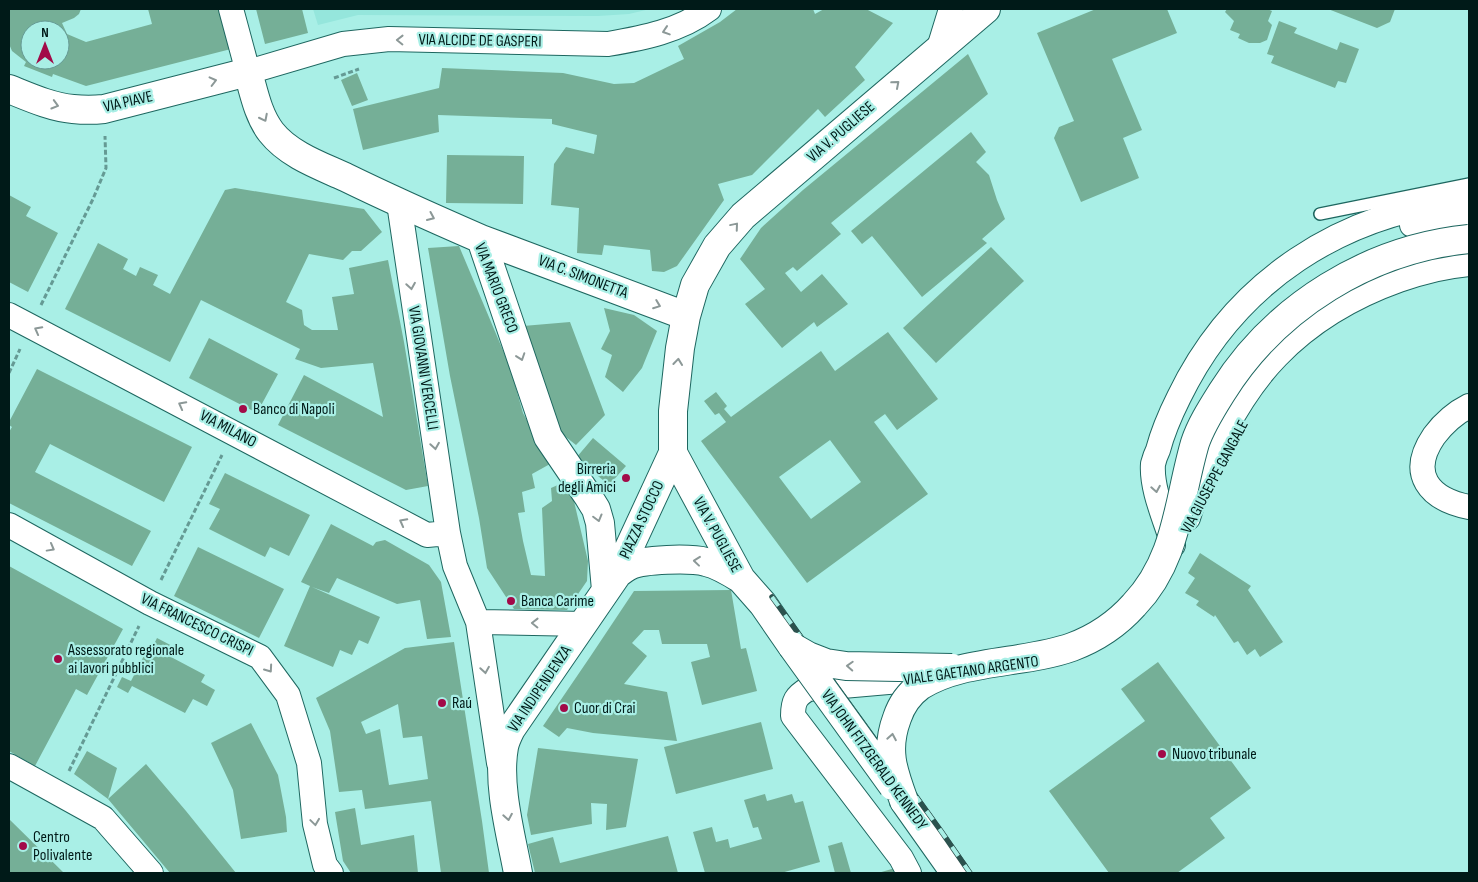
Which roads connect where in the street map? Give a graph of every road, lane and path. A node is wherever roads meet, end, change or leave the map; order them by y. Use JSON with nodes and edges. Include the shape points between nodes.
{"nodes":[{"id":1,"x":231,"y":9,"type":"edge"},
{"id":2,"x":709,"y":9,"type":"edge"},
{"id":3,"x":951,"y":9,"type":"edge"},
{"id":4,"x":986,"y":9,"type":"edge"},
{"id":5,"x":939,"y":48,"type":"junction"},
{"id":6,"x":248,"y":72,"type":"junction"},
{"id":7,"x":9,"y":90,"type":"edge"},
{"id":8,"x":104,"y":109,"type":"junction"},
{"id":9,"x":1469,"y":184,"type":"edge"},
{"id":10,"x":1469,"y":200,"type":"edge"},
{"id":11,"x":399,"y":203,"type":"junction"},
{"id":12,"x":1320,"y":214,"type":"dead end"},
{"id":13,"x":1469,"y":217,"type":"edge"},
{"id":14,"x":481,"y":239,"type":"junction"},
{"id":15,"x":1469,"y":239,"type":"edge"},
{"id":16,"x":1469,"y":264,"type":"edge"},
{"id":17,"x":1469,"y":280,"type":"edge"},
{"id":18,"x":49,"y":288,"type":"dead end"},
{"id":19,"x":9,"y":315,"type":"edge"},
{"id":20,"x":686,"y":316,"type":"junction"},
{"id":21,"x":1469,"y":406,"type":"edge"},
{"id":22,"x":234,"y":432,"type":"junction"},
{"id":23,"x":672,"y":453,"type":"junction"},
{"id":24,"x":1154,"y":464,"type":"junction"},
{"id":25,"x":1469,"y":507,"type":"edge"},
{"id":26,"x":9,"y":525,"type":"edge"},
{"id":27,"x":448,"y":533,"type":"junction"},
{"id":28,"x":1176,"y":553,"type":"junction"},
{"id":29,"x":741,"y":579,"type":"junction"},
{"id":30,"x":611,"y":583,"type":"junction"},
{"id":31,"x":150,"y":603,"type":"junction"},
{"id":32,"x":478,"y":622,"type":"junction"},
{"id":33,"x":584,"y":624,"type":"junction"},
{"id":34,"x":792,"y":646,"type":"junction"},
{"id":35,"x":969,"y":668,"type":"junction"},
{"id":36,"x":9,"y":766,"type":"edge"},
{"id":37,"x":502,"y":786,"type":"junction"},
{"id":38,"x":58,"y":792,"type":"junction"},
{"id":39,"x":904,"y":801,"type":"junction"},
{"id":40,"x":151,"y":873,"type":"edge"},
{"id":41,"x":332,"y":873,"type":"edge"},
{"id":42,"x":518,"y":873,"type":"edge"},
{"id":43,"x":909,"y":873,"type":"edge"},
{"id":44,"x":955,"y":873,"type":"edge"}],
"edges":[{"from":1,"to":6,"type":"street","name":"VIA MARIO GRECO"},
{"from":2,"to":6,"type":"street","name":"VIA ALCIDE DE GASPERI","one_way":true,"via":[[679,26],[634,40],[608,44],[374,40],[343,44]]},
{"from":3,"to":5,"type":"street"},
{"from":4,"to":5,"type":"street","name":"VIA V. PUGLIESE"},
{"from":20,"to":5,"type":"street","name":"VIA V. PUGLIESE","one_way":true,"via":[[695,285],[706,265],[717,246],[743,216]]},
{"from":8,"to":6,"type":"street","name":"VIA PIAVE","one_way":true},
{"from":6,"to":11,"type":"street","name":"VIA MARIO GRECO","one_way":true,"via":[[263,119],[284,144],[299,155]]},
{"from":7,"to":8,"type":"street","name":"VIA PIAVE","one_way":true,"via":[[71,109]]},
{"from":8,"to":18,"type":"path","via":[[106,168]]},
{"from":9,"to":12,"type":"lane"},
{"from":10,"to":24,"type":"street","name":"VIA GIUSEPPE GANGALE","via":[[1445,202],[1381,218],[1343,233],[1285,267],[1228,321],[1205,351],[1165,425]]},
{"from":11,"to":14,"type":"street","name":"VIA MARIO GRECO","one_way":true},
{"from":11,"to":27,"type":"street","name":"VIA GIOVANNI VERCELLI","one_way":true},
{"from":13,"to":24,"type":"street","via":[[1416,224],[1382,234],[1318,264],[1288,284],[1263,305],[1216,358]]},
{"from":14,"to":20,"type":"street","name":"VIA C. SIMONETTA","one_way":true},
{"from":14,"to":30,"type":"street","name":"VIA MARIO GRECO","one_way":true,"via":[[548,436],[596,509]]},
{"from":15,"to":35,"type":"street","name":"VIA GIUSEPPE GANGALE","bridge":true,"via":[[1416,248],[1342,277],[1308,299],[1254,349],[1229,380],[1196,441],[1179,517],[1161,567],[1148,590],[1115,624],[1070,648]]},
{"from":16,"to":28,"type":"street","name":"VIALE GAETANO ARGENTO","via":[[1425,271],[1357,297],[1327,315],[1277,356],[1236,412],[1211,457]]},
{"from":17,"to":28,"type":"street","name":"VIA GIUSEPPE GANGALE","via":[[1433,285],[1371,306],[1339,324],[1292,360],[1268,386],[1235,433]]},
{"from":22,"to":19,"type":"street","name":"VIA MILANO","one_way":true},
{"from":23,"to":20,"type":"street","name":"VIA V. PUGLIESE","one_way":true,"via":[[673,411]]},
{"from":21,"to":25,"type":"street","via":[[1440,429],[1426,448],[1422,463],[1429,487],[1438,495]]},
{"from":27,"to":22,"type":"street","name":"VIA MILANO","one_way":true,"via":[[427,535]]},
{"from":22,"to":31,"type":"path"},
{"from":23,"to":29,"type":"street","name":"VIA V. PUGLIESE"},
{"from":23,"to":30,"type":"street","name":"PIAZZA STOCCO"},
{"from":24,"to":28,"type":"street","name":"VIA GIUSEPPE GANGALE","one_way":true,"via":[[1156,492]]},
{"from":26,"to":31,"type":"street","name":"VIA FRANCESCO CRISPI","one_way":true},
{"from":27,"to":32,"type":"street","name":"VIA INDIPENDENZA","via":[[455,566]]},
{"from":28,"to":43,"type":"street","name":"VIALE GAETANO ARGENTO","via":[[1164,580],[1137,615],[1100,644],[1075,654],[970,675],[808,688],[799,695],[793,705],[793,716]]},
{"from":29,"to":30,"type":"street","name":"PIAZZA STOCCO","one_way":true,"via":[[723,567],[690,560],[630,566]]},
{"from":29,"to":34,"type":"street","name":"VIA V. PUGLIESE"},
{"from":30,"to":33,"type":"street","name":"VIA INDIPENDENZA"},
{"from":31,"to":38,"type":"path"},
{"from":31,"to":41,"type":"street","name":"VIA FRANCESCO CRISPI","one_way":true,"via":[[260,657],[288,696],[309,763],[314,824],[325,865]]},
{"from":33,"to":32,"type":"street","name":"VIA INDIPENDENZA","one_way":true},
{"from":32,"to":37,"type":"street","name":"VIA INDIPENDENZA","one_way":true},
{"from":33,"to":37,"type":"street","name":"VIA INDIPENDENZA","via":[[511,729],[504,745]]},
{"from":35,"to":34,"type":"street","name":"VIA GIUSEPPE GANGALE","one_way":true,"bridge":true,"via":[[846,666],[826,663]]},
{"from":34,"to":39,"type":"street","name":"VIA JOHN FITZGERALD KENNEDY","bridge":true},
{"from":39,"to":35,"type":"street","name":"VIA GIUSEPPE GANGALE","one_way":true,"bridge":true,"via":[[890,755],[900,710],[919,687],[945,674]]},
{"from":36,"to":38,"type":"street"},
{"from":37,"to":42,"type":"street","name":"VIA INDIPENDENZA","one_way":true},
{"from":38,"to":40,"type":"street","via":[[103,818]]},
{"from":39,"to":44,"type":"street","name":"VIA JOHN FITZGERALD KENNEDY"}]}
